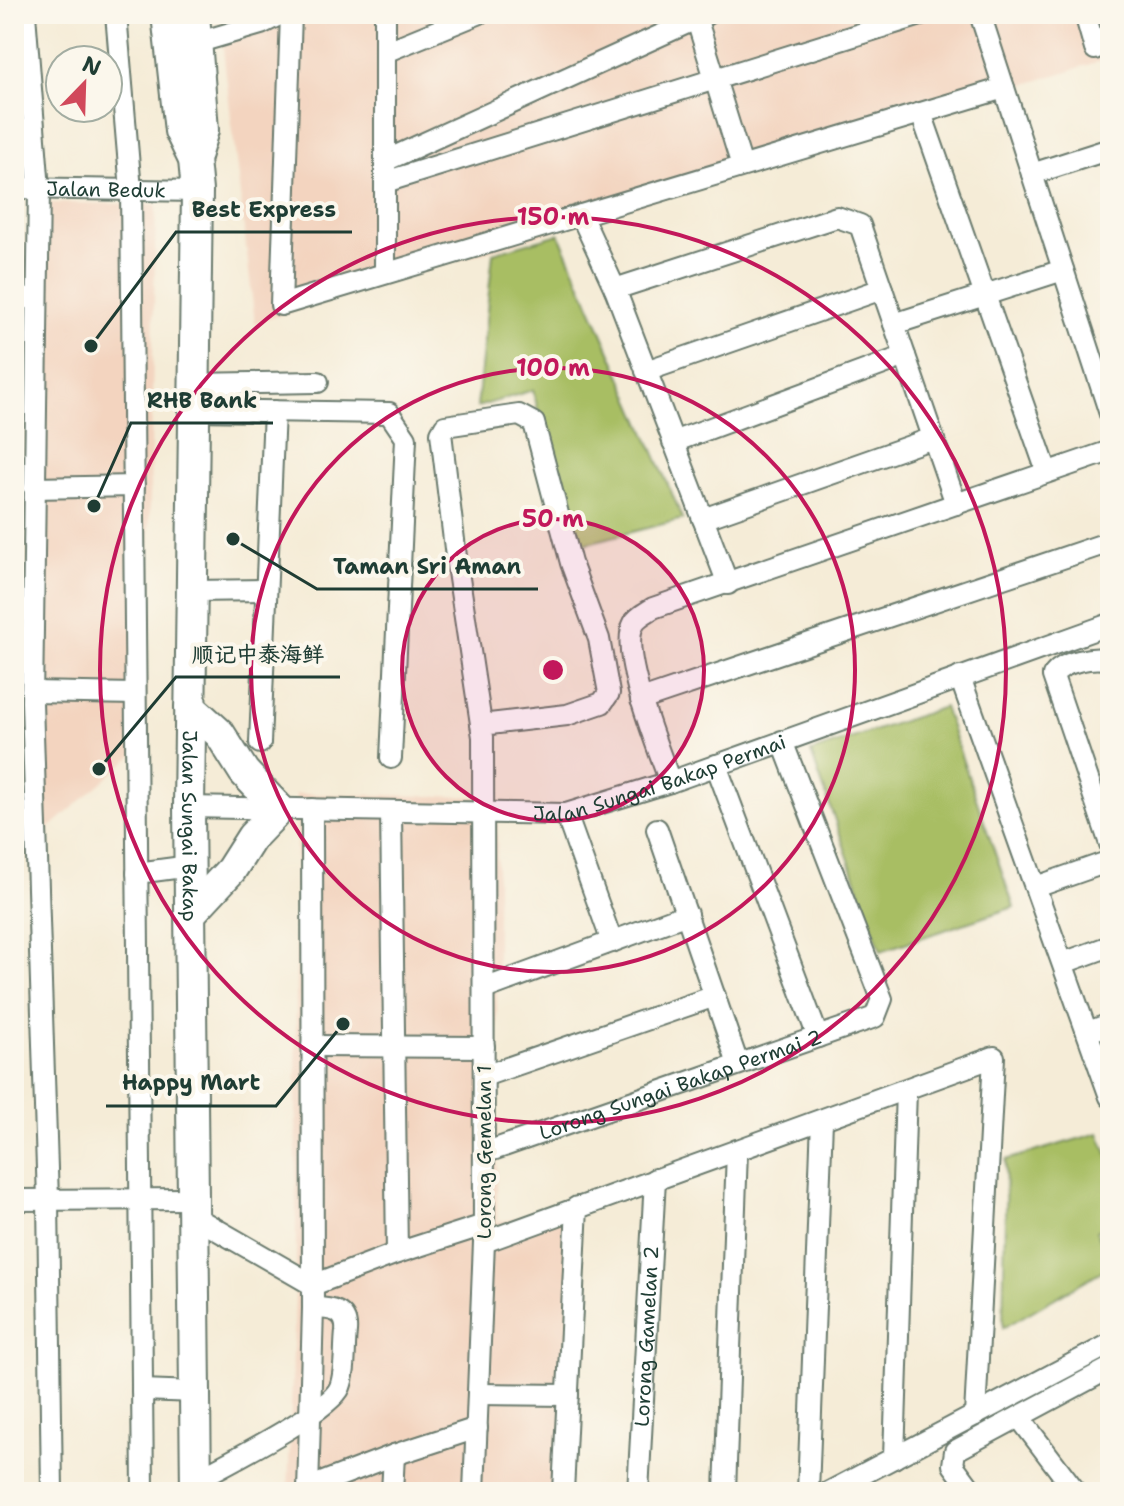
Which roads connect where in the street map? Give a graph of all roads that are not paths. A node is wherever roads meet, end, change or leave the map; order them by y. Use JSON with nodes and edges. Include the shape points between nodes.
{"nodes":[{"id":1,"x":25,"y":14,"type":"edge"},
{"id":2,"x":116,"y":14,"type":"edge"},
{"id":3,"x":167,"y":14,"type":"edge"},
{"id":4,"x":281,"y":14,"type":"edge"},
{"id":5,"x":291,"y":14,"type":"edge"},
{"id":6,"x":385,"y":14,"type":"edge"},
{"id":7,"x":478,"y":14,"type":"edge"},
{"id":8,"x":924,"y":14,"type":"edge"},
{"id":9,"x":980,"y":14,"type":"edge"},
{"id":10,"x":1085,"y":14,"type":"edge"},
{"id":11,"x":699,"y":16,"type":"edge"},
{"id":12,"x":195,"y":29,"type":"edge"},
{"id":13,"x":1095,"y":49,"type":"dead end"},
{"id":14,"x":385,"y":52,"type":"junction"},
{"id":15,"x":715,"y":79,"type":"junction"},
{"id":16,"x":1004,"y":88,"type":"junction"},
{"id":17,"x":921,"y":113,"type":"junction"},
{"id":18,"x":1110,"y":149,"type":"edge"},
{"id":19,"x":194,"y":160,"type":"junction"},
{"id":20,"x":385,"y":161,"type":"junction"},
{"id":21,"x":742,"y":166,"type":"junction"},
{"id":22,"x":1032,"y":174,"type":"junction"},
{"id":23,"x":385,"y":182,"type":"junction"},
{"id":24,"x":14,"y":188,"type":"edge"},
{"id":25,"x":39,"y":189,"type":"junction"},
{"id":26,"x":131,"y":190,"type":"junction"},
{"id":27,"x":197,"y":191,"type":"junction"},
{"id":28,"x":581,"y":215,"type":"junction"},
{"id":29,"x":1063,"y":270,"type":"junction"},
{"id":30,"x":385,"y":272,"type":"junction"},
{"id":31,"x":615,"y":289,"type":"junction"},
{"id":32,"x":882,"y":289,"type":"junction"},
{"id":33,"x":984,"y":295,"type":"junction"},
{"id":34,"x":14,"y":298,"type":"edge"},
{"id":35,"x":37,"y":298,"type":"junction"},
{"id":36,"x":894,"y":324,"type":"junction"},
{"id":37,"x":905,"y":356,"type":"junction"},
{"id":38,"x":646,"y":371,"type":"junction"},
{"id":39,"x":318,"y":382,"type":"dead end"},
{"id":40,"x":194,"y":397,"type":"junction"},
{"id":41,"x":274,"y":411,"type":"junction"},
{"id":42,"x":1110,"y":414,"type":"edge"},
{"id":43,"x":933,"y":438,"type":"junction"},
{"id":44,"x":673,"y":442,"type":"junction"},
{"id":45,"x":1110,"y":451,"type":"edge"},
{"id":46,"x":1047,"y":472,"type":"junction"},
{"id":47,"x":134,"y":486,"type":"junction"},
{"id":48,"x":34,"y":488,"type":"junction"},
{"id":49,"x":956,"y":504,"type":"junction"},
{"id":50,"x":703,"y":519,"type":"junction"},
{"id":51,"x":1110,"y":542,"type":"edge"},
{"id":52,"x":728,"y":584,"type":"junction"},
{"id":53,"x":266,"y":590,"type":"junction"},
{"id":54,"x":192,"y":591,"type":"junction"},
{"id":55,"x":1110,"y":624,"type":"edge"},
{"id":56,"x":1110,"y":660,"type":"edge"},
{"id":57,"x":960,"y":677,"type":"junction"},
{"id":58,"x":135,"y":694,"type":"junction"},
{"id":59,"x":26,"y":699,"type":"edge"},
{"id":60,"x":641,"y":700,"type":"junction"},
{"id":61,"x":190,"y":707,"type":"junction"},
{"id":62,"x":481,"y":725,"type":"junction"},
{"id":63,"x":782,"y":741,"type":"junction"},
{"id":64,"x":260,"y":743,"type":"dead end"},
{"id":65,"x":391,"y":758,"type":"dead end"},
{"id":66,"x":716,"y":765,"type":"junction"},
{"id":67,"x":670,"y":782,"type":"junction"},
{"id":68,"x":189,"y":807,"type":"junction"},
{"id":69,"x":279,"y":809,"type":"junction"},
{"id":70,"x":312,"y":809,"type":"junction"},
{"id":71,"x":391,"y":811,"type":"junction"},
{"id":72,"x":484,"y":812,"type":"junction"},
{"id":73,"x":566,"y":814,"type":"junction"},
{"id":74,"x":657,"y":829,"type":"dead end"},
{"id":75,"x":1110,"y":844,"type":"edge"},
{"id":76,"x":1110,"y":861,"type":"edge"},
{"id":77,"x":190,"y":866,"type":"junction"},
{"id":78,"x":137,"y":873,"type":"junction"},
{"id":79,"x":1036,"y":887,"type":"junction"},
{"id":80,"x":190,"y":914,"type":"junction"},
{"id":81,"x":687,"y":914,"type":"junction"},
{"id":82,"x":612,"y":942,"type":"junction"},
{"id":83,"x":1110,"y":946,"type":"edge"},
{"id":84,"x":1063,"y":963,"type":"junction"},
{"id":85,"x":484,"y":989,"type":"junction"},
{"id":86,"x":715,"y":996,"type":"junction"},
{"id":87,"x":1110,"y":1024,"type":"edge"},
{"id":88,"x":1088,"y":1032,"type":"junction"},
{"id":89,"x":818,"y":1037,"type":"junction"},
{"id":90,"x":312,"y":1046,"type":"junction"},
{"id":91,"x":394,"y":1046,"type":"junction"},
{"id":92,"x":484,"y":1047,"type":"junction"},
{"id":93,"x":738,"y":1064,"type":"junction"},
{"id":94,"x":484,"y":1076,"type":"junction"},
{"id":95,"x":906,"y":1090,"type":"junction"},
{"id":96,"x":1110,"y":1097,"type":"edge"},
{"id":97,"x":822,"y":1120,"type":"junction"},
{"id":98,"x":737,"y":1150,"type":"junction"},
{"id":99,"x":484,"y":1153,"type":"junction"},
{"id":100,"x":655,"y":1179,"type":"junction"},
{"id":101,"x":140,"y":1199,"type":"junction"},
{"id":102,"x":14,"y":1200,"type":"edge"},
{"id":103,"x":48,"y":1200,"type":"junction"},
{"id":104,"x":577,"y":1207,"type":"junction"},
{"id":105,"x":193,"y":1208,"type":"junction"},
{"id":106,"x":484,"y":1233,"type":"junction"},
{"id":107,"x":397,"y":1253,"type":"junction"},
{"id":108,"x":313,"y":1285,"type":"junction"},
{"id":109,"x":313,"y":1308,"type":"junction"},
{"id":110,"x":1110,"y":1344,"type":"edge"},
{"id":111,"x":1107,"y":1375,"type":"edge"},
{"id":112,"x":142,"y":1390,"type":"junction"},
{"id":113,"x":195,"y":1392,"type":"junction"},
{"id":114,"x":478,"y":1394,"type":"junction"},
{"id":115,"x":568,"y":1395,"type":"junction"},
{"id":116,"x":310,"y":1414,"type":"junction"},
{"id":117,"x":975,"y":1415,"type":"junction"},
{"id":118,"x":1019,"y":1417,"type":"junction"},
{"id":119,"x":477,"y":1428,"type":"junction"},
{"id":120,"x":394,"y":1455,"type":"junction"},
{"id":121,"x":894,"y":1458,"type":"junction"},
{"id":122,"x":196,"y":1486,"type":"edge"},
{"id":123,"x":308,"y":1490,"type":"edge"},
{"id":124,"x":52,"y":1492,"type":"edge"},
{"id":125,"x":143,"y":1492,"type":"edge"},
{"id":126,"x":392,"y":1492,"type":"edge"},
{"id":127,"x":474,"y":1492,"type":"edge"},
{"id":128,"x":563,"y":1492,"type":"edge"},
{"id":129,"x":638,"y":1492,"type":"edge"},
{"id":130,"x":725,"y":1492,"type":"edge"},
{"id":131,"x":808,"y":1492,"type":"edge"},
{"id":132,"x":829,"y":1492,"type":"edge"},
{"id":133,"x":973,"y":1492,"type":"edge"},
{"id":134,"x":1076,"y":1492,"type":"edge"}],
"edges":[{"from":1,"to":25,"type":"street"},
{"from":2,"to":26,"type":"street"},
{"from":3,"to":19,"type":"highway","name":"Jalan Sungai Bakap","via":[[180,131]]},
{"from":4,"to":12,"type":"street","via":[[261,24]]},
{"from":5,"to":30,"type":"street","via":[[281,305]]},
{"from":6,"to":14,"type":"street"},
{"from":7,"to":14,"type":"street"},
{"from":8,"to":15,"type":"street"},
{"from":9,"to":16,"type":"street"},
{"from":10,"to":13,"type":"street"},
{"from":11,"to":15,"type":"street"},
{"from":11,"to":20,"type":"street"},
{"from":12,"to":19,"type":"highway","name":"Jalan Sungai Bakap","via":[[203,130]]},
{"from":14,"to":20,"type":"street"},
{"from":15,"to":21,"type":"street"},
{"from":15,"to":23,"type":"street"},
{"from":16,"to":17,"type":"street"},
{"from":16,"to":22,"type":"street"},
{"from":17,"to":21,"type":"street"},
{"from":17,"to":33,"type":"street"},
{"from":18,"to":22,"type":"street"},
{"from":19,"to":27,"type":"highway","name":"Jalan Sungai Bakap"},
{"from":20,"to":23,"type":"street"},
{"from":21,"to":28,"type":"street"},
{"from":22,"to":29,"type":"street"},
{"from":23,"to":30,"type":"street"},
{"from":24,"to":25,"type":"street","name":"Jalan Beduk"},
{"from":25,"to":26,"type":"street","name":"Jalan Beduk"},
{"from":25,"to":35,"type":"street"},
{"from":26,"to":27,"type":"street","name":"Jalan Beduk"},
{"from":26,"to":47,"type":"street"},
{"from":27,"to":40,"type":"highway","name":"Jalan Sungai Bakap"},
{"from":28,"to":30,"type":"street"},
{"from":28,"to":31,"type":"street"},
{"from":29,"to":33,"type":"street"},
{"from":29,"to":42,"type":"street"},
{"from":31,"to":32,"type":"street","via":[[837,217],[860,225]]},
{"from":31,"to":38,"type":"street"},
{"from":32,"to":36,"type":"street"},
{"from":32,"to":38,"type":"street"},
{"from":33,"to":36,"type":"street"},
{"from":33,"to":46,"type":"street"},
{"from":34,"to":35,"type":"street"},
{"from":35,"to":48,"type":"street"},
{"from":36,"to":37,"type":"street"},
{"from":37,"to":43,"type":"street"},
{"from":37,"to":44,"type":"street"},
{"from":38,"to":44,"type":"street"},
{"from":39,"to":40,"type":"street"},
{"from":40,"to":41,"type":"street"},
{"from":40,"to":54,"type":"highway","name":"Jalan Sungai Bakap"},
{"from":41,"to":53,"type":"street"},
{"from":41,"to":65,"type":"street","via":[[389,413],[406,438]]},
{"from":43,"to":49,"type":"street"},
{"from":43,"to":50,"type":"street"},
{"from":44,"to":50,"type":"street"},
{"from":45,"to":46,"type":"street"},
{"from":46,"to":49,"type":"street"},
{"from":47,"to":48,"type":"street"},
{"from":47,"to":58,"type":"street"},
{"from":48,"to":59,"type":"street"},
{"from":49,"to":52,"type":"street"},
{"from":50,"to":52,"type":"street"},
{"from":51,"to":60,"type":"street"},
{"from":52,"to":60,"type":"street","via":[[653,608],[634,622],[629,640]]},
{"from":53,"to":54,"type":"street"},
{"from":53,"to":64,"type":"street"},
{"from":54,"to":61,"type":"highway","name":"Jalan Sungai Bakap"},
{"from":55,"to":57,"type":"street","name":"Jalan Sungai Bakap Permai"},
{"from":56,"to":75,"type":"street","via":[[1086,660],[1058,668],[1053,676]]},
{"from":57,"to":63,"type":"street","name":"Jalan Sungai Bakap Permai"},
{"from":57,"to":79,"type":"street"},
{"from":58,"to":59,"type":"street"},
{"from":58,"to":78,"type":"street"},
{"from":59,"to":103,"type":"street"},
{"from":60,"to":67,"type":"street"},
{"from":61,"to":68,"type":"highway","name":"Jalan Sungai Bakap"},
{"from":61,"to":69,"type":"highway","via":[[220,734],[244,772]]},
{"from":62,"to":62,"type":"street","name":"Lorong Gemelan 1","via":[[441,433],[445,426],[519,415],[534,423],[571,563],[599,639],[609,693],[602,703],[567,715]]},
{"from":62,"to":72,"type":"street","name":"Lorong Gemelan 1"},
{"from":63,"to":66,"type":"street","name":"Jalan Sungai Bakap Permai"},
{"from":63,"to":89,"type":"street","name":"Lorong Sungai Bakap Permai 2","via":[[882,999],[875,1017]]},
{"from":66,"to":67,"type":"street","name":"Jalan Sungai Bakap Permai"},
{"from":66,"to":89,"type":"street"},
{"from":67,"to":73,"type":"street","name":"Jalan Sungai Bakap Permai"},
{"from":68,"to":69,"type":"street","name":"Jalan Sungai Bakap Permai"},
{"from":68,"to":77,"type":"highway","name":"Jalan Sungai Bakap"},
{"from":69,"to":70,"type":"street","name":"Jalan Sungai Bakap Permai"},
{"from":69,"to":80,"type":"highway"},
{"from":70,"to":71,"type":"street","name":"Jalan Sungai Bakap Permai"},
{"from":70,"to":90,"type":"street"},
{"from":71,"to":72,"type":"street","name":"Jalan Sungai Bakap Permai"},
{"from":71,"to":91,"type":"street"},
{"from":72,"to":73,"type":"street","name":"Jalan Sungai Bakap Permai"},
{"from":72,"to":85,"type":"street","name":"Lorong Gemelan 1"},
{"from":73,"to":82,"type":"street"},
{"from":74,"to":81,"type":"street"},
{"from":76,"to":79,"type":"street"},
{"from":77,"to":78,"type":"street"},
{"from":77,"to":80,"type":"highway","name":"Jalan Sungai Bakap"},
{"from":78,"to":101,"type":"street"},
{"from":79,"to":84,"type":"street"},
{"from":80,"to":105,"type":"highway","name":"Jalan Sungai Bakap"},
{"from":81,"to":82,"type":"street"},
{"from":81,"to":86,"type":"street"},
{"from":82,"to":85,"type":"street"},
{"from":83,"to":84,"type":"street"},
{"from":84,"to":88,"type":"street"},
{"from":85,"to":92,"type":"street","name":"Lorong Gemelan 1"},
{"from":86,"to":93,"type":"street"},
{"from":86,"to":94,"type":"street"},
{"from":87,"to":88,"type":"street"},
{"from":88,"to":96,"type":"street"},
{"from":89,"to":93,"type":"street","name":"Lorong Sungai Bakap Permai 2"},
{"from":90,"to":91,"type":"street"},
{"from":90,"to":108,"type":"street"},
{"from":91,"to":92,"type":"street"},
{"from":91,"to":107,"type":"street"},
{"from":92,"to":94,"type":"street","name":"Lorong Gemelan 1"},
{"from":93,"to":99,"type":"street","name":"Lorong Sungai Bakap Permai 2"},
{"from":94,"to":99,"type":"street","name":"Lorong Gemelan 1"},
{"from":95,"to":97,"type":"street"},
{"from":95,"to":117,"type":"street","via":[[994,1057]]},
{"from":95,"to":121,"type":"street"},
{"from":97,"to":98,"type":"street"},
{"from":97,"to":131,"type":"street"},
{"from":98,"to":100,"type":"street"},
{"from":98,"to":130,"type":"street"},
{"from":99,"to":106,"type":"street","name":"Lorong Gemelan 1"},
{"from":100,"to":104,"type":"street"},
{"from":100,"to":129,"type":"street","name":"Lorong Gamelan 2"},
{"from":101,"to":103,"type":"street"},
{"from":101,"to":105,"type":"street"},
{"from":101,"to":112,"type":"street"},
{"from":102,"to":103,"type":"street"},
{"from":103,"to":124,"type":"street"},
{"from":104,"to":106,"type":"street"},
{"from":104,"to":115,"type":"street"},
{"from":105,"to":108,"type":"street"},
{"from":105,"to":113,"type":"highway","name":"Jalan Sungai Bakap"},
{"from":106,"to":107,"type":"street"},
{"from":106,"to":114,"type":"street","name":"Lorong Gemelan 1"},
{"from":107,"to":108,"type":"street"},
{"from":108,"to":109,"type":"street"},
{"from":109,"to":116,"type":"street"},
{"from":109,"to":116,"type":"street","via":[[331,1308],[347,1324],[341,1386]]},
{"from":110,"to":117,"type":"street"},
{"from":111,"to":118,"type":"street"},
{"from":112,"to":113,"type":"street"},
{"from":112,"to":125,"type":"street"},
{"from":113,"to":122,"type":"highway","name":"Jalan Sungai Bakap"},
{"from":114,"to":115,"type":"street"},
{"from":114,"to":119,"type":"street","name":"Lorong Gemelan 1"},
{"from":115,"to":128,"type":"street"},
{"from":116,"to":122,"type":"street"},
{"from":116,"to":123,"type":"street"},
{"from":117,"to":121,"type":"street"},
{"from":118,"to":133,"type":"street","via":[[955,1451],[953,1465]]},
{"from":118,"to":134,"type":"street"},
{"from":119,"to":120,"type":"street"},
{"from":119,"to":127,"type":"street","name":"Lorong Gemelan 1"},
{"from":120,"to":123,"type":"street"},
{"from":120,"to":126,"type":"street"},
{"from":121,"to":132,"type":"street"}]}
